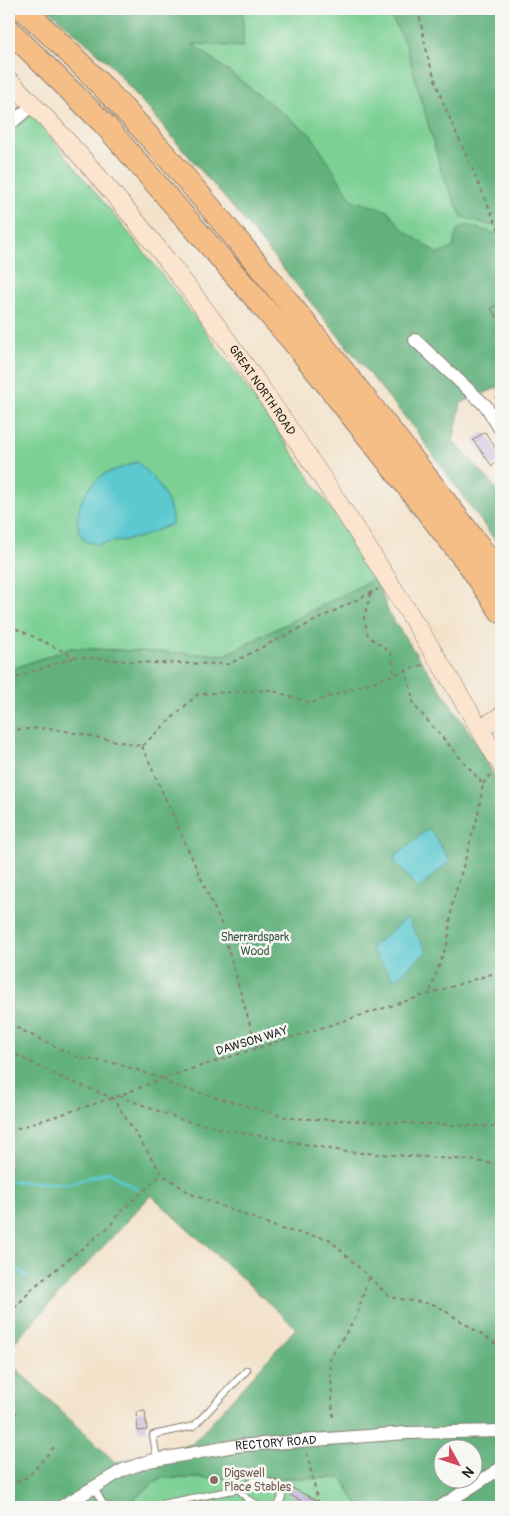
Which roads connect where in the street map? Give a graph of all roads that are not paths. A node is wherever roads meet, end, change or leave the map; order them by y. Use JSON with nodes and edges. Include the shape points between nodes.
{"nodes":[{"id":1,"x":22,"y":9,"type":"edge"},
{"id":2,"x":9,"y":30,"type":"edge"},
{"id":3,"x":9,"y":80,"type":"edge"},
{"id":4,"x":33,"y":105,"type":"junction"},
{"id":5,"x":9,"y":125,"type":"edge"},
{"id":6,"x":415,"y":340,"type":"dead end"},
{"id":7,"x":501,"y":431,"type":"edge"},
{"id":8,"x":501,"y":576,"type":"edge"},
{"id":9,"x":501,"y":612,"type":"edge"},
{"id":10,"x":501,"y":716,"type":"edge"},
{"id":11,"x":481,"y":728,"type":"junction"},
{"id":12,"x":497,"y":769,"type":"edge"},
{"id":13,"x":247,"y":1370,"type":"dead end"},
{"id":14,"x":501,"y":1431,"type":"edge"},
{"id":15,"x":157,"y":1460,"type":"junction"},
{"id":16,"x":501,"y":1468,"type":"edge"},
{"id":17,"x":94,"y":1488,"type":"junction"},
{"id":18,"x":239,"y":1489,"type":"junction"},
{"id":19,"x":61,"y":1507,"type":"edge"},
{"id":20,"x":110,"y":1507,"type":"edge"},
{"id":21,"x":146,"y":1507,"type":"edge"},
{"id":22,"x":262,"y":1507,"type":"edge"},
{"id":23,"x":273,"y":1507,"type":"edge"},
{"id":24,"x":440,"y":1507,"type":"edge"}],
"edges":[{"from":1,"to":8,"type":"highway","via":[[118,104],[253,258],[369,402]]},
{"from":2,"to":9,"type":"highway","via":[[105,125],[296,345],[470,566]]},
{"from":3,"to":4,"type":"main road","name":"GREAT NORTH ROAD"},
{"from":4,"to":5,"type":"street"},
{"from":4,"to":11,"type":"main road","name":"GREAT NORTH ROAD","via":[[124,207],[220,329],[319,473]]},
{"from":6,"to":7,"type":"street","via":[[486,406]]},
{"from":10,"to":11,"type":"main road"},
{"from":11,"to":12,"type":"main road","name":"GREAT NORTH ROAD"},
{"from":13,"to":15,"type":"lane","via":[[194,1426],[153,1435]]},
{"from":14,"to":15,"type":"street","name":"RECTORY ROAD","via":[[407,1433],[235,1446]]},
{"from":15,"to":17,"type":"street","name":"RECTORY ROAD","via":[[123,1470]]},
{"from":16,"to":24,"type":"street"},
{"from":17,"to":19,"type":"street","name":"RECTORY ROAD"},
{"from":17,"to":20,"type":"lane","via":[[103,1504]]},
{"from":18,"to":21,"type":"lane"},
{"from":18,"to":22,"type":"lane"},
{"from":18,"to":23,"type":"lane","via":[[253,1481],[278,1486],[282,1497],[278,1506]]}]}
